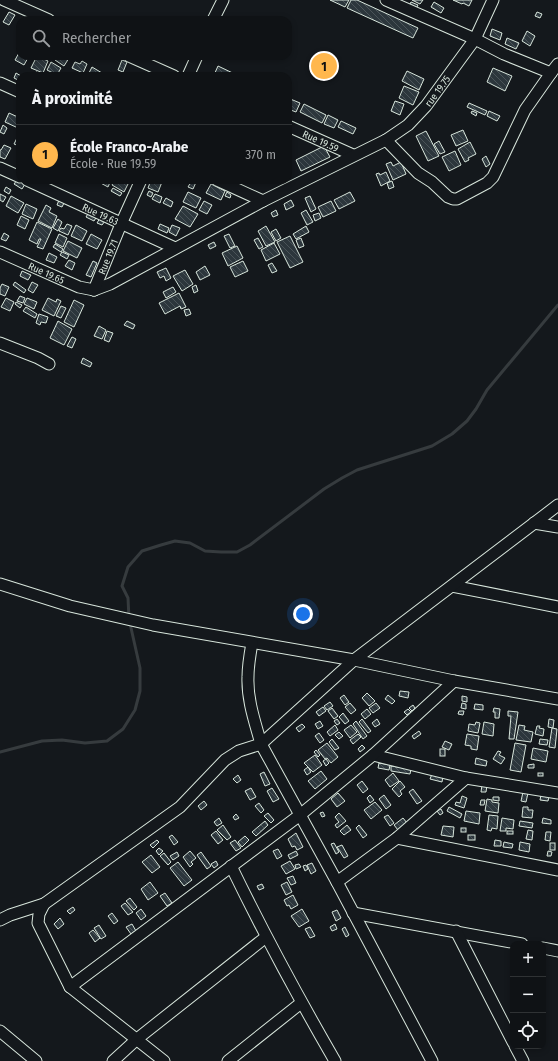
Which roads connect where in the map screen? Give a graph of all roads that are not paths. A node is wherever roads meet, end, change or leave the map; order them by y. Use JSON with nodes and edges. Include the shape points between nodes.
{"nodes":[{"id":1,"x":4,"y":0,"type":"edge"},
{"id":2,"x":222,"y":0,"type":"edge"},
{"id":3,"x":386,"y":0,"type":"edge"},
{"id":4,"x":493,"y":0,"type":"edge"},
{"id":5,"x":40,"y":16,"type":"edge"},
{"id":6,"x":216,"y":16,"type":"edge"},
{"id":7,"x":475,"y":39,"type":"junction"},
{"id":8,"x":138,"y":60,"type":"edge"},
{"id":9,"x":195,"y":60,"type":"edge"},
{"id":10,"x":555,"y":68,"type":"edge"},
{"id":11,"x":165,"y":72,"type":"edge"},
{"id":12,"x":190,"y":72,"type":"edge"},
{"id":13,"x":0,"y":83,"type":"edge"},
{"id":14,"x":16,"y":90,"type":"edge"},
{"id":15,"x":292,"y":128,"type":"edge"},
{"id":16,"x":386,"y":140,"type":"junction"},
{"id":17,"x":353,"y":155,"type":"junction"},
{"id":18,"x":0,"y":168,"type":"edge"},
{"id":19,"x":16,"y":175,"type":"edge"},
{"id":20,"x":36,"y":184,"type":"edge"},
{"id":21,"x":139,"y":184,"type":"edge"},
{"id":22,"x":226,"y":184,"type":"edge"},
{"id":23,"x":263,"y":201,"type":"junction"},
{"id":24,"x":121,"y":224,"type":"junction"},
{"id":25,"x":174,"y":248,"type":"junction"},
{"id":26,"x":0,"y":252,"type":"edge"},
{"id":27,"x":94,"y":290,"type":"junction"},
{"id":28,"x":0,"y":343,"type":"edge"},
{"id":29,"x":49,"y":364,"type":"dead end"},
{"id":30,"x":558,"y":505,"type":"edge"},
{"id":31,"x":534,"y":523,"type":"junction"},
{"id":32,"x":558,"y":527,"type":"edge"},
{"id":33,"x":0,"y":584,"type":"edge"},
{"id":34,"x":452,"y":586,"type":"junction"},
{"id":35,"x":558,"y":607,"type":"edge"},
{"id":36,"x":252,"y":643,"type":"junction"},
{"id":37,"x":354,"y":660,"type":"junction"},
{"id":38,"x":454,"y":681,"type":"junction"},
{"id":39,"x":558,"y":699,"type":"edge"},
{"id":40,"x":261,"y":744,"type":"junction"},
{"id":41,"x":373,"y":754,"type":"junction"},
{"id":42,"x":466,"y":778,"type":"junction"},
{"id":43,"x":558,"y":793,"type":"edge"},
{"id":44,"x":300,"y":815,"type":"junction"},
{"id":45,"x":397,"y":838,"type":"junction"},
{"id":46,"x":231,"y":866,"type":"junction"},
{"id":47,"x":558,"y":870,"type":"edge"},
{"id":48,"x":337,"y":882,"type":"junction"},
{"id":49,"x":44,"y":904,"type":"junction"},
{"id":50,"x":352,"y":913,"type":"junction"},
{"id":51,"x":0,"y":920,"type":"edge"},
{"id":52,"x":456,"y":931,"type":"junction"},
{"id":53,"x":266,"y":937,"type":"junction"},
{"id":54,"x":510,"y":942,"type":"edge"},
{"id":55,"x":546,"y":949,"type":"edge"},
{"id":56,"x":558,"y":951,"type":"edge"},
{"id":57,"x":70,"y":987,"type":"junction"},
{"id":58,"x":301,"y":1003,"type":"junction"},
{"id":59,"x":0,"y":1031,"type":"edge"},
{"id":60,"x":510,"y":1036,"type":"edge"},
{"id":61,"x":137,"y":1039,"type":"junction"},
{"id":62,"x":517,"y":1049,"type":"edge"},
{"id":63,"x":36,"y":1061,"type":"edge"},
{"id":64,"x":113,"y":1061,"type":"edge"},
{"id":65,"x":164,"y":1061,"type":"edge"},
{"id":66,"x":228,"y":1061,"type":"edge"},
{"id":67,"x":335,"y":1061,"type":"edge"},
{"id":68,"x":432,"y":1061,"type":"edge"},
{"id":69,"x":523,"y":1061,"type":"edge"}],
"edges":[{"from":1,"to":5,"type":"street"},
{"from":2,"to":6,"type":"street"},
{"from":3,"to":7,"type":"street"},
{"from":4,"to":7,"type":"street","name":"rue 19.75"},
{"from":7,"to":10,"type":"street","via":[[504,54]]},
{"from":7,"to":16,"type":"street","name":"rue 19.75","via":[[426,106],[408,125]]},
{"from":8,"to":11,"type":"street"},
{"from":9,"to":12,"type":"street"},
{"from":10,"to":16,"type":"street","via":[[525,110],[493,177],[457,199],[448,198],[414,169]]},
{"from":13,"to":14,"type":"street"},
{"from":15,"to":17,"type":"street","name":"Rue 19.59"},
{"from":16,"to":17,"type":"street","name":"rue 19.75"},
{"from":17,"to":23,"type":"street","name":"rue 19.75"},
{"from":18,"to":19,"type":"street"},
{"from":20,"to":24,"type":"street","name":"Rue 19.63"},
{"from":21,"to":24,"type":"street","name":"Rue 19.71"},
{"from":22,"to":23,"type":"street"},
{"from":23,"to":25,"type":"street","name":"rue 19.75"},
{"from":24,"to":25,"type":"street","name":"Rue 19.63"},
{"from":24,"to":27,"type":"street","name":"Rue 19.71"},
{"from":25,"to":27,"type":"street","name":"rue 19.75","via":[[110,284]]},
{"from":26,"to":27,"type":"street","name":"Rue 19.65","via":[[79,287]]},
{"from":28,"to":29,"type":"street"},
{"from":30,"to":31,"type":"street"},
{"from":31,"to":32,"type":"street"},
{"from":31,"to":34,"type":"street"},
{"from":33,"to":36,"type":"street","via":[[48,600],[119,618]]},
{"from":34,"to":35,"type":"street"},
{"from":34,"to":37,"type":"street"},
{"from":36,"to":37,"type":"street"},
{"from":36,"to":40,"type":"street","via":[[249,695]]},
{"from":37,"to":38,"type":"street"},
{"from":37,"to":40,"type":"street"},
{"from":38,"to":39,"type":"street"},
{"from":38,"to":41,"type":"street"},
{"from":40,"to":44,"type":"street"},
{"from":40,"to":49,"type":"street","via":[[239,751],[225,760],[180,807]]},
{"from":41,"to":42,"type":"street"},
{"from":41,"to":44,"type":"street"},
{"from":42,"to":43,"type":"street"},
{"from":42,"to":45,"type":"street"},
{"from":44,"to":46,"type":"street"},
{"from":44,"to":48,"type":"street"},
{"from":45,"to":47,"type":"street"},
{"from":45,"to":48,"type":"street"},
{"from":46,"to":53,"type":"street"},
{"from":46,"to":57,"type":"street"},
{"from":48,"to":50,"type":"street"},
{"from":49,"to":51,"type":"street"},
{"from":49,"to":57,"type":"street","via":[[38,923]]},
{"from":50,"to":52,"type":"street"},
{"from":50,"to":68,"type":"street"},
{"from":52,"to":54,"type":"street"},
{"from":52,"to":60,"type":"street"},
{"from":53,"to":58,"type":"street"},
{"from":53,"to":61,"type":"street"},
{"from":55,"to":56,"type":"street"},
{"from":57,"to":61,"type":"street"},
{"from":58,"to":66,"type":"street"},
{"from":58,"to":67,"type":"street"},
{"from":59,"to":63,"type":"street"},
{"from":61,"to":64,"type":"street"},
{"from":61,"to":65,"type":"street"},
{"from":62,"to":69,"type":"street"}]}
